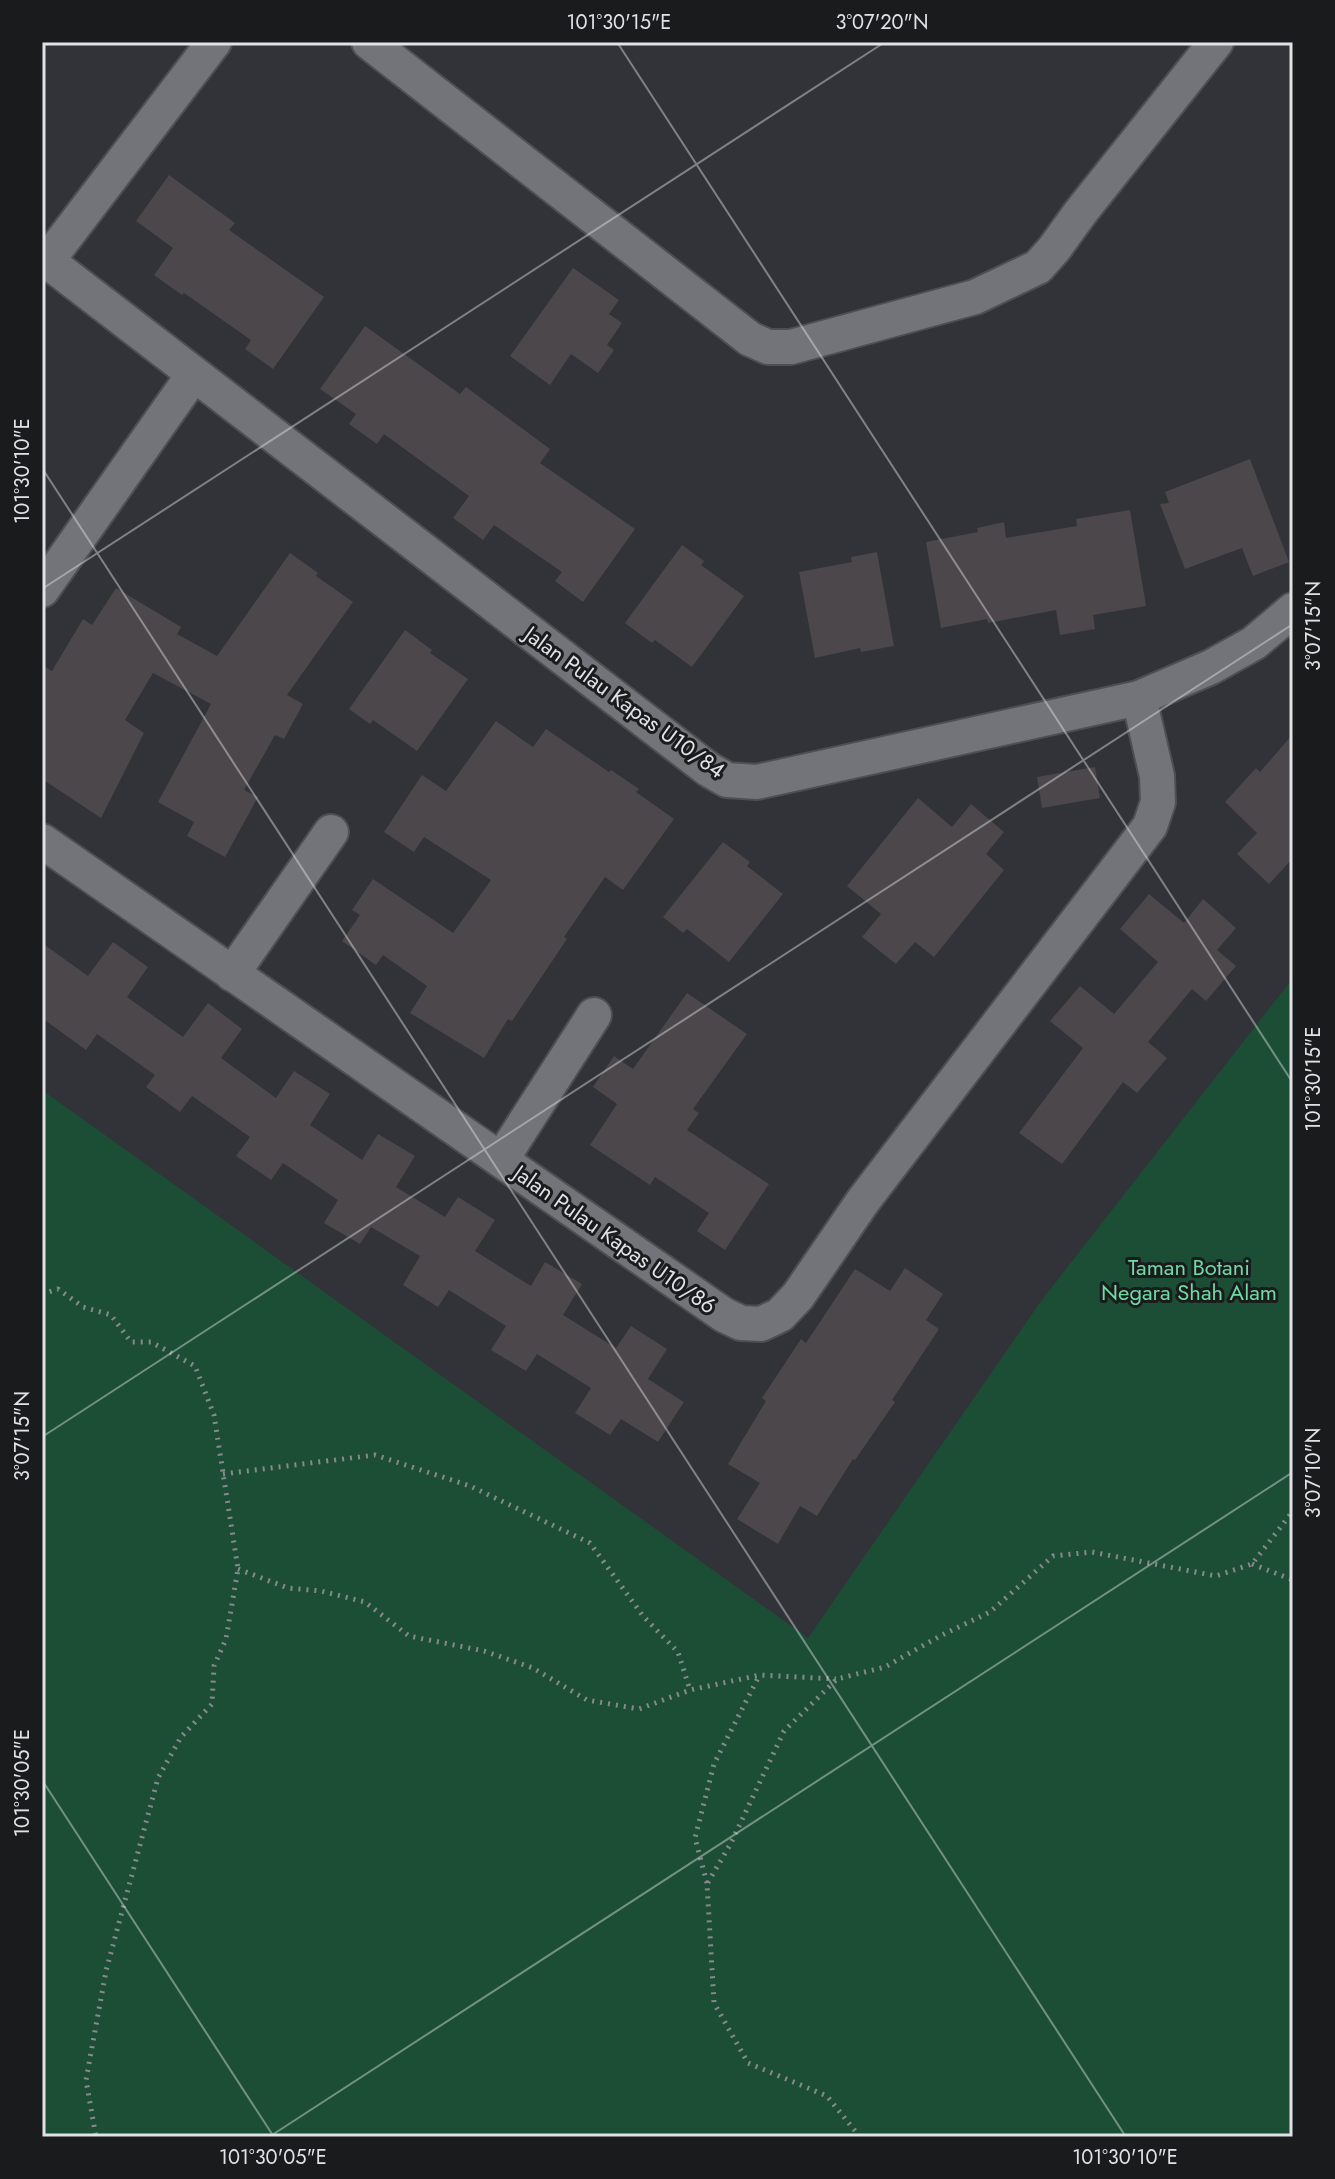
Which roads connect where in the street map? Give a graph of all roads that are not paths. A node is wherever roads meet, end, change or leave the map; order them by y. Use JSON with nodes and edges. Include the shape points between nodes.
{"nodes":[{"id":1,"x":214,"y":42,"type":"edge"},
{"id":2,"x":369,"y":42,"type":"edge"},
{"id":3,"x":1216,"y":42,"type":"edge"},
{"id":4,"x":44,"y":259,"type":"edge"},
{"id":5,"x":194,"y":374,"type":"junction"},
{"id":6,"x":42,"y":590,"type":"edge"},
{"id":7,"x":1293,"y":610,"type":"edge"},
{"id":8,"x":1139,"y":698,"type":"junction"},
{"id":9,"x":331,"y":832,"type":"dead end"},
{"id":10,"x":42,"y":841,"type":"edge"},
{"id":11,"x":232,"y":974,"type":"junction"},
{"id":12,"x":594,"y":1015,"type":"dead end"},
{"id":13,"x":501,"y":1160,"type":"junction"}],
"edges":[{"from":1,"to":4,"type":"street"},
{"from":2,"to":3,"type":"street","via":[[750,339],[768,347],[791,347],[975,297],[1038,267]]},
{"from":4,"to":5,"type":"street","name":"Jalan Pulau Kapas U10/84"},
{"from":5,"to":6,"type":"street"},
{"from":5,"to":8,"type":"street","name":"Jalan Pulau Kapas U10/84","via":[[727,780],[757,782]]},
{"from":7,"to":8,"type":"street","name":"Jalan Pulau Kapas U10/84","via":[[1254,643]]},
{"from":8,"to":13,"type":"street","name":"Jalan Pulau Kapas U10/86","via":[[1157,776],[1158,802],[1150,826],[780,1315],[761,1324],[724,1315]]},
{"from":9,"to":11,"type":"street"},
{"from":10,"to":11,"type":"street","name":"Jalan Pulau Kapas U10/86"},
{"from":11,"to":13,"type":"street","name":"Jalan Pulau Kapas U10/86"},
{"from":12,"to":13,"type":"street"}]}
